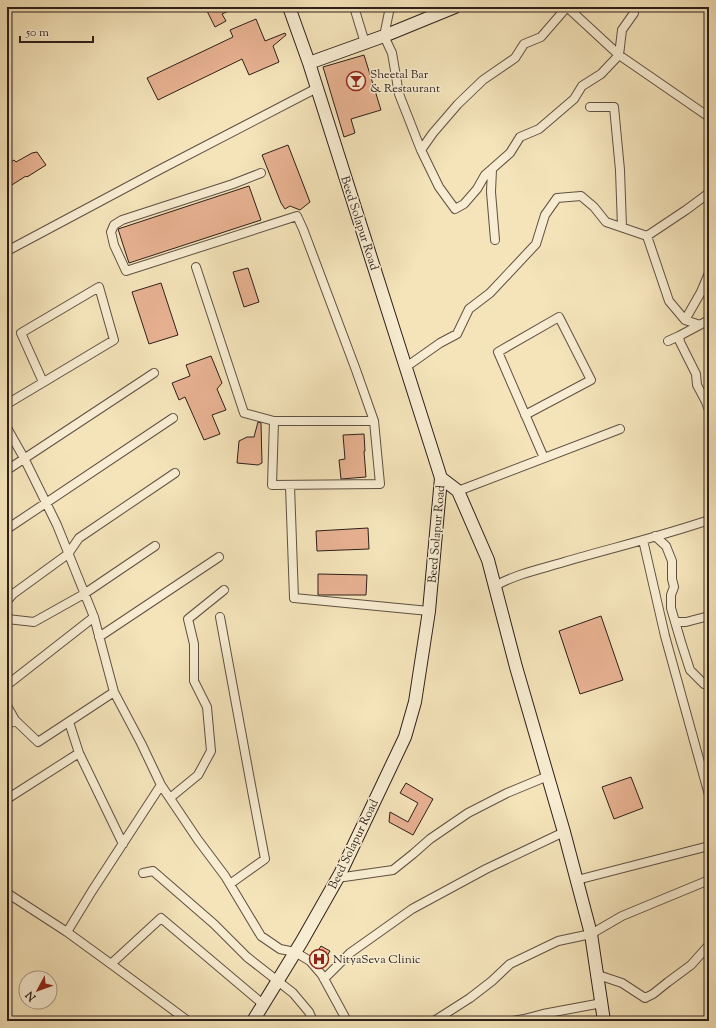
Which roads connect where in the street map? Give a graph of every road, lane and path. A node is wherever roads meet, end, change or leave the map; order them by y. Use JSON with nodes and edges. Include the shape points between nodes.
{"nodes":[{"id":1,"x":289,"y":7,"type":"edge"},
{"id":2,"x":354,"y":7,"type":"edge"},
{"id":3,"x":390,"y":7,"type":"edge"},
{"id":4,"x":455,"y":7,"type":"edge"},
{"id":5,"x":567,"y":7,"type":"edge"},
{"id":6,"x":631,"y":7,"type":"edge"},
{"id":7,"x":384,"y":36,"type":"junction"},
{"id":8,"x":365,"y":43,"type":"junction"},
{"id":9,"x":619,"y":55,"type":"junction"},
{"id":10,"x":309,"y":63,"type":"junction"},
{"id":11,"x":317,"y":88,"type":"junction"},
{"id":12,"x":590,"y":107,"type":"dead end"},
{"id":13,"x":709,"y":117,"type":"edge"},
{"id":14,"x":421,"y":150,"type":"junction"},
{"id":15,"x":492,"y":169,"type":"junction"},
{"id":16,"x":261,"y":173,"type":"dead end"},
{"id":17,"x":709,"y":193,"type":"edge"},
{"id":18,"x":622,"y":227,"type":"junction"},
{"id":19,"x":647,"y":236,"type":"junction"},
{"id":20,"x":495,"y":240,"type":"dead end"},
{"id":21,"x":7,"y":251,"type":"edge"},
{"id":22,"x":196,"y":267,"type":"dead end"},
{"id":23,"x":709,"y":273,"type":"edge"},
{"id":24,"x":685,"y":320,"type":"junction"},
{"id":25,"x":709,"y":320,"type":"edge"},
{"id":26,"x":700,"y":325,"type":"junction"},
{"id":27,"x":679,"y":336,"type":"junction"},
{"id":28,"x":668,"y":341,"type":"dead end"},
{"id":29,"x":406,"y":367,"type":"junction"},
{"id":30,"x":154,"y":373,"type":"dead end"},
{"id":31,"x":43,"y":382,"type":"junction"},
{"id":32,"x":7,"y":404,"type":"edge"},
{"id":33,"x":709,"y":410,"type":"edge"},
{"id":34,"x":525,"y":415,"type":"junction"},
{"id":35,"x":173,"y":418,"type":"dead end"},
{"id":36,"x":274,"y":421,"type":"junction"},
{"id":37,"x":374,"y":421,"type":"junction"},
{"id":38,"x":7,"y":428,"type":"edge"},
{"id":39,"x":620,"y":429,"type":"dead end"},
{"id":40,"x":24,"y":458,"type":"junction"},
{"id":41,"x":544,"y":458,"type":"junction"},
{"id":42,"x":7,"y":470,"type":"edge"},
{"id":43,"x":175,"y":473,"type":"dead end"},
{"id":44,"x":441,"y":478,"type":"junction"},
{"id":45,"x":290,"y":486,"type":"junction"},
{"id":46,"x":458,"y":491,"type":"junction"},
{"id":47,"x":46,"y":503,"type":"junction"},
{"id":48,"x":709,"y":520,"type":"edge"},
{"id":49,"x":7,"y":529,"type":"edge"},
{"id":50,"x":655,"y":536,"type":"junction"},
{"id":51,"x":643,"y":540,"type":"junction"},
{"id":52,"x":155,"y":546,"type":"dead end"},
{"id":53,"x":68,"y":554,"type":"junction"},
{"id":54,"x":219,"y":557,"type":"dead end"},
{"id":55,"x":495,"y":586,"type":"junction"},
{"id":56,"x":224,"y":590,"type":"dead end"},
{"id":57,"x":84,"y":594,"type":"junction"},
{"id":58,"x":7,"y":601,"type":"edge"},
{"id":59,"x":429,"y":611,"type":"junction"},
{"id":60,"x":709,"y":616,"type":"edge"},
{"id":61,"x":94,"y":617,"type":"junction"},
{"id":62,"x":220,"y":617,"type":"dead end"},
{"id":63,"x":7,"y":619,"type":"edge"},
{"id":64,"x":675,"y":622,"type":"junction"},
{"id":65,"x":99,"y":637,"type":"junction"},
{"id":66,"x":7,"y":685,"type":"edge"},
{"id":67,"x":709,"y":685,"type":"edge"},
{"id":68,"x":114,"y":692,"type":"junction"},
{"id":69,"x":7,"y":706,"type":"edge"},
{"id":70,"x":15,"y":720,"type":"junction"},
{"id":71,"x":68,"y":722,"type":"junction"},
{"id":72,"x":7,"y":725,"type":"edge"},
{"id":73,"x":80,"y":753,"type":"junction"},
{"id":74,"x":548,"y":776,"type":"junction"},
{"id":75,"x":161,"y":785,"type":"junction"},
{"id":76,"x":709,"y":795,"type":"edge"},
{"id":77,"x":170,"y":798,"type":"junction"},
{"id":78,"x":7,"y":799,"type":"edge"},
{"id":79,"x":564,"y":832,"type":"junction"},
{"id":80,"x":123,"y":844,"type":"junction"},
{"id":81,"x":709,"y":846,"type":"edge"},
{"id":82,"x":143,"y":873,"type":"dead end"},
{"id":83,"x":338,"y":878,"type":"junction"},
{"id":84,"x":577,"y":880,"type":"junction"},
{"id":85,"x":709,"y":880,"type":"edge"},
{"id":86,"x":230,"y":884,"type":"junction"},
{"id":87,"x":7,"y":894,"type":"edge"},
{"id":88,"x":67,"y":932,"type":"junction"},
{"id":89,"x":590,"y":934,"type":"junction"},
{"id":90,"x":709,"y":945,"type":"edge"},
{"id":91,"x":295,"y":952,"type":"junction"},
{"id":92,"x":112,"y":964,"type":"junction"},
{"id":93,"x":598,"y":975,"type":"junction"},
{"id":94,"x":324,"y":978,"type":"junction"},
{"id":95,"x":278,"y":981,"type":"junction"},
{"id":96,"x":602,"y":1003,"type":"junction"},
{"id":97,"x":264,"y":1005,"type":"junction"},
{"id":98,"x":188,"y":1021,"type":"edge"},
{"id":99,"x":254,"y":1021,"type":"edge"},
{"id":100,"x":313,"y":1021,"type":"edge"},
{"id":101,"x":347,"y":1021,"type":"edge"},
{"id":102,"x":434,"y":1021,"type":"edge"},
{"id":103,"x":514,"y":1021,"type":"edge"},
{"id":104,"x":604,"y":1021,"type":"edge"}],
"edges":[{"from":1,"to":10,"type":"main road","name":"Beed Solapur Road"},
{"from":2,"to":8,"type":"street"},
{"from":3,"to":7,"type":"street"},
{"from":4,"to":7,"type":"main road"},
{"from":5,"to":9,"type":"street"},
{"from":5,"to":14,"type":"street","via":[[541,37],[524,44],[514,58],[483,80],[433,133]]},
{"from":6,"to":9,"type":"street","via":[[634,13],[622,30]]},
{"from":7,"to":8,"type":"main road"},
{"from":7,"to":14,"type":"street","via":[[392,53],[399,94]]},
{"from":8,"to":10,"type":"main road"},
{"from":9,"to":13,"type":"street"},
{"from":9,"to":15,"type":"street","via":[[601,74],[582,86],[574,99],[539,129],[520,138],[510,153]]},
{"from":10,"to":11,"type":"main road","name":"Beed Solapur Road"},
{"from":11,"to":21,"type":"street"},
{"from":11,"to":29,"type":"main road","name":"Beed Solapur Road"},
{"from":12,"to":18,"type":"street","via":[[614,107]]},
{"from":14,"to":15,"type":"street","via":[[440,187],[455,209],[464,204]]},
{"from":15,"to":20,"type":"street"},
{"from":16,"to":37,"type":"street","via":[[122,220],[114,225],[111,232],[114,245],[126,271],[297,216]]},
{"from":17,"to":19,"type":"street"},
{"from":18,"to":19,"type":"street"},
{"from":18,"to":29,"type":"street","via":[[606,222],[581,196],[557,198],[545,215],[536,244],[490,293],[469,309],[457,334]]},
{"from":19,"to":24,"type":"street","via":[[669,301]]},
{"from":22,"to":36,"type":"street","via":[[244,414]]},
{"from":23,"to":24,"type":"street","via":[[702,292]]},
{"from":24,"to":26,"type":"street"},
{"from":25,"to":26,"type":"street"},
{"from":26,"to":27,"type":"street"},
{"from":27,"to":28,"type":"street"},
{"from":27,"to":33,"type":"street"},
{"from":29,"to":44,"type":"main road","name":"Beed Solapur Road"},
{"from":30,"to":40,"type":"street"},
{"from":31,"to":31,"type":"street","via":[[114,340],[99,287],[21,333]]},
{"from":31,"to":32,"type":"street"},
{"from":34,"to":34,"type":"street","via":[[498,352],[559,317],[591,380]]},
{"from":34,"to":41,"type":"street"},
{"from":35,"to":47,"type":"street"},
{"from":36,"to":37,"type":"street"},
{"from":36,"to":45,"type":"street","via":[[272,485]]},
{"from":37,"to":45,"type":"street","via":[[380,484]]},
{"from":38,"to":40,"type":"street"},
{"from":39,"to":41,"type":"street"},
{"from":40,"to":42,"type":"street"},
{"from":40,"to":47,"type":"street"},
{"from":41,"to":46,"type":"street"},
{"from":43,"to":53,"type":"street","via":[[79,538]]},
{"from":44,"to":46,"type":"main road"},
{"from":44,"to":59,"type":"main road","name":"Beed Solapur Road"},
{"from":45,"to":59,"type":"street","via":[[294,598]]},
{"from":46,"to":55,"type":"main road","via":[[488,560]]},
{"from":47,"to":49,"type":"street"},
{"from":47,"to":53,"type":"street"},
{"from":48,"to":50,"type":"street"},
{"from":50,"to":51,"type":"street"},
{"from":50,"to":64,"type":"street","via":[[666,546],[672,561],[674,587],[671,608]]},
{"from":51,"to":55,"type":"street","via":[[539,569]]},
{"from":51,"to":76,"type":"street"},
{"from":52,"to":57,"type":"street"},
{"from":53,"to":57,"type":"street"},
{"from":53,"to":58,"type":"street"},
{"from":54,"to":65,"type":"street"},
{"from":55,"to":74,"type":"main road"},
{"from":56,"to":77,"type":"street","via":[[188,619],[194,644],[194,681],[207,707],[211,751],[198,774]]},
{"from":57,"to":61,"type":"street"},
{"from":57,"to":63,"type":"street","via":[[34,622]]},
{"from":59,"to":83,"type":"main road","name":"Beed Solapur Road","via":[[415,702],[405,737]]},
{"from":60,"to":64,"type":"street"},
{"from":61,"to":65,"type":"street"},
{"from":61,"to":66,"type":"street"},
{"from":62,"to":86,"type":"street","via":[[265,859]]},
{"from":64,"to":67,"type":"street","via":[[690,670],[704,684]]},
{"from":65,"to":68,"type":"street"},
{"from":68,"to":71,"type":"street"},
{"from":68,"to":75,"type":"street"},
{"from":69,"to":70,"type":"street"},
{"from":70,"to":71,"type":"street","via":[[38,742]]},
{"from":70,"to":72,"type":"street"},
{"from":71,"to":73,"type":"street"},
{"from":73,"to":78,"type":"street"},
{"from":73,"to":80,"type":"street"},
{"from":74,"to":79,"type":"main road"},
{"from":74,"to":83,"type":"street","via":[[468,813],[430,839],[393,870]]},
{"from":75,"to":77,"type":"street"},
{"from":75,"to":80,"type":"street"},
{"from":77,"to":86,"type":"street"},
{"from":79,"to":84,"type":"main road"},
{"from":79,"to":94,"type":"street","via":[[486,869],[412,909],[350,953]]},
{"from":80,"to":88,"type":"street"},
{"from":81,"to":84,"type":"street"},
{"from":82,"to":95,"type":"street","via":[[153,871],[214,924],[246,958]]},
{"from":83,"to":91,"type":"main road","name":"Beed Solapur Road"},
{"from":84,"to":89,"type":"main road"},
{"from":85,"to":89,"type":"street","via":[[622,916]]},
{"from":86,"to":91,"type":"street","via":[[262,936],[280,949]]},
{"from":87,"to":88,"type":"street"},
{"from":88,"to":92,"type":"street"},
{"from":89,"to":93,"type":"main road"},
{"from":89,"to":102,"type":"street","via":[[558,941],[510,964],[470,998]]},
{"from":90,"to":93,"type":"street","via":[[691,965],[645,998],[622,983]]},
{"from":91,"to":94,"type":"street","via":[[310,961]]},
{"from":91,"to":95,"type":"main road","name":"Beed Solapur Road"},
{"from":92,"to":97,"type":"street","via":[[161,918]]},
{"from":92,"to":98,"type":"street"},
{"from":93,"to":96,"type":"main road"},
{"from":94,"to":101,"type":"street"},
{"from":95,"to":97,"type":"main road","name":"Beed Solapur Road"},
{"from":95,"to":100,"type":"street","via":[[293,993]]},
{"from":96,"to":103,"type":"street"},
{"from":96,"to":104,"type":"main road"},
{"from":97,"to":99,"type":"main road","name":"Beed Solapur Road"}]}
